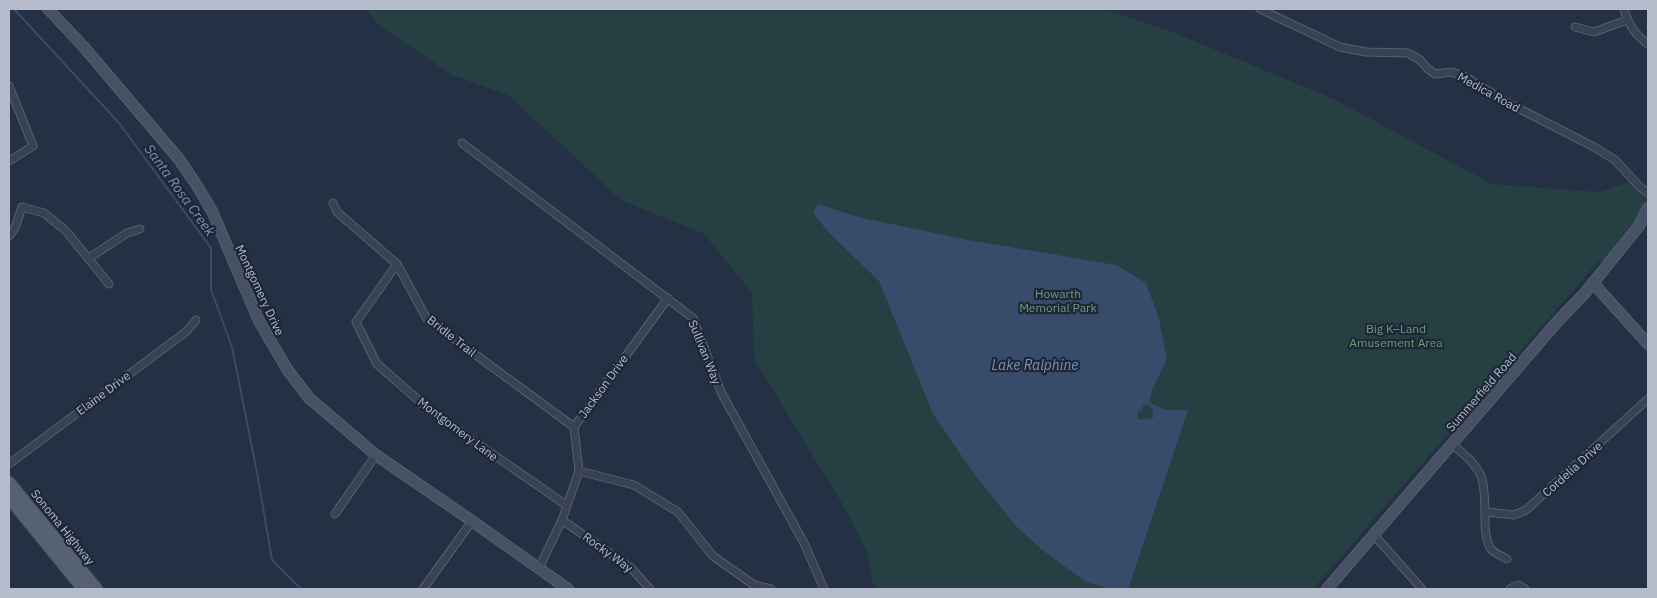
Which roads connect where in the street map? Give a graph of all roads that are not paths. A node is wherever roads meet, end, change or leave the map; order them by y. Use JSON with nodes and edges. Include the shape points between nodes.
{"nodes":[{"id":1,"x":48,"y":9,"type":"edge"},
{"id":2,"x":1260,"y":9,"type":"edge"},
{"id":3,"x":1624,"y":9,"type":"edge"},
{"id":4,"x":1627,"y":20,"type":"junction"},
{"id":5,"x":1575,"y":27,"type":"dead end"},
{"id":6,"x":1648,"y":44,"type":"edge"},
{"id":7,"x":9,"y":86,"type":"edge"},
{"id":8,"x":462,"y":143,"type":"dead end"},
{"id":9,"x":9,"y":161,"type":"edge"},
{"id":10,"x":1648,"y":193,"type":"edge"},
{"id":11,"x":333,"y":203,"type":"dead end"},
{"id":12,"x":1648,"y":208,"type":"edge"},
{"id":13,"x":140,"y":229,"type":"dead end"},
{"id":14,"x":9,"y":236,"type":"edge"},
{"id":15,"x":89,"y":258,"type":"junction"},
{"id":16,"x":397,"y":264,"type":"junction"},
{"id":17,"x":1592,"y":283,"type":"junction"},
{"id":18,"x":109,"y":284,"type":"dead end"},
{"id":19,"x":668,"y":298,"type":"junction"},
{"id":20,"x":196,"y":320,"type":"dead end"},
{"id":21,"x":1648,"y":344,"type":"edge"},
{"id":22,"x":1648,"y":400,"type":"edge"},
{"id":23,"x":574,"y":427,"type":"junction"},
{"id":24,"x":1452,"y":444,"type":"junction"},
{"id":25,"x":376,"y":455,"type":"junction"},
{"id":26,"x":9,"y":464,"type":"edge"},
{"id":27,"x":579,"y":471,"type":"junction"},
{"id":28,"x":9,"y":482,"type":"edge"},
{"id":29,"x":9,"y":498,"type":"edge"},
{"id":30,"x":566,"y":505,"type":"junction"},
{"id":31,"x":1486,"y":512,"type":"junction"},
{"id":32,"x":335,"y":514,"type":"dead end"},
{"id":33,"x":562,"y":520,"type":"junction"},
{"id":34,"x":472,"y":521,"type":"junction"},
{"id":35,"x":1374,"y":536,"type":"junction"},
{"id":36,"x":1507,"y":559,"type":"dead end"},
{"id":37,"x":539,"y":568,"type":"junction"},
{"id":38,"x":1524,"y":588,"type":"edge"},
{"id":39,"x":83,"y":589,"type":"edge"},
{"id":40,"x":96,"y":589,"type":"edge"},
{"id":41,"x":423,"y":589,"type":"edge"},
{"id":42,"x":568,"y":589,"type":"edge"},
{"id":43,"x":650,"y":589,"type":"edge"},
{"id":44,"x":771,"y":589,"type":"edge"},
{"id":45,"x":824,"y":589,"type":"edge"},
{"id":46,"x":1327,"y":589,"type":"edge"},
{"id":47,"x":1422,"y":589,"type":"edge"},
{"id":48,"x":1510,"y":589,"type":"edge"}],
"edges":[{"from":1,"to":25,"type":"street","name":"Montgomery Drive","via":[[178,158],[196,184],[212,211],[258,321],[287,369],[314,403]]},
{"from":2,"to":10,"type":"street","name":"Medica Road","via":[[1340,47],[1408,54],[1435,74],[1452,72],[1466,77],[1510,104],[1594,147],[1614,160]]},
{"from":3,"to":4,"type":"street"},
{"from":4,"to":5,"type":"street","via":[[1594,32]]},
{"from":4,"to":6,"type":"street"},
{"from":7,"to":9,"type":"street","via":[[33,146]]},
{"from":8,"to":19,"type":"street","name":"Sullivan Way"},
{"from":11,"to":16,"type":"street","name":"Bridle Trail","via":[[337,212]]},
{"from":12,"to":17,"type":"street","name":"Summerfield Road","via":[[1639,226]]},
{"from":13,"to":15,"type":"street","via":[[127,233]]},
{"from":14,"to":15,"type":"street","via":[[22,207],[44,213],[66,231]]},
{"from":15,"to":18,"type":"street"},
{"from":16,"to":23,"type":"street","name":"Bridle Trail","via":[[427,319]]},
{"from":16,"to":30,"type":"street","name":"Montgomery Lane","via":[[356,322],[378,364],[432,412]]},
{"from":17,"to":21,"type":"street"},
{"from":17,"to":24,"type":"street","name":"Summerfield Road"},
{"from":19,"to":23,"type":"street","name":"Jackson Drive"},
{"from":19,"to":45,"type":"street","name":"Sullivan Way","via":[[693,318],[720,392],[804,543]]},
{"from":20,"to":26,"type":"street","name":"Elaine Drive","via":[[186,331]]},
{"from":22,"to":31,"type":"street","name":"Cordelia Drive","via":[[1526,510],[1514,515]]},
{"from":23,"to":27,"type":"street","name":"Jackson Drive"},
{"from":24,"to":31,"type":"street","via":[[1480,474]]},
{"from":24,"to":35,"type":"street","name":"Summerfield Road"},
{"from":25,"to":32,"type":"street"},
{"from":25,"to":34,"type":"street","name":"Montgomery Drive"},
{"from":27,"to":30,"type":"street","name":"Jackson Drive"},
{"from":27,"to":44,"type":"street","via":[[634,485],[678,512],[713,556],[754,585]]},
{"from":28,"to":40,"type":"main road","name":"Sonoma Highway"},
{"from":29,"to":39,"type":"main road","name":"Sonoma Highway"},
{"from":30,"to":33,"type":"street","name":"Jackson Drive"},
{"from":31,"to":36,"type":"street","via":[[1487,540],[1492,551]]},
{"from":33,"to":37,"type":"street","name":"Jackson Drive"},
{"from":33,"to":43,"type":"street","name":"Rocky Way","via":[[631,568]]},
{"from":34,"to":37,"type":"street","name":"Montgomery Drive"},
{"from":34,"to":41,"type":"street"},
{"from":35,"to":46,"type":"street","name":"Summerfield Road"},
{"from":35,"to":47,"type":"street"},
{"from":37,"to":42,"type":"street","name":"Montgomery Drive"},
{"from":38,"to":48,"type":"street","via":[[1518,585]]}]}
